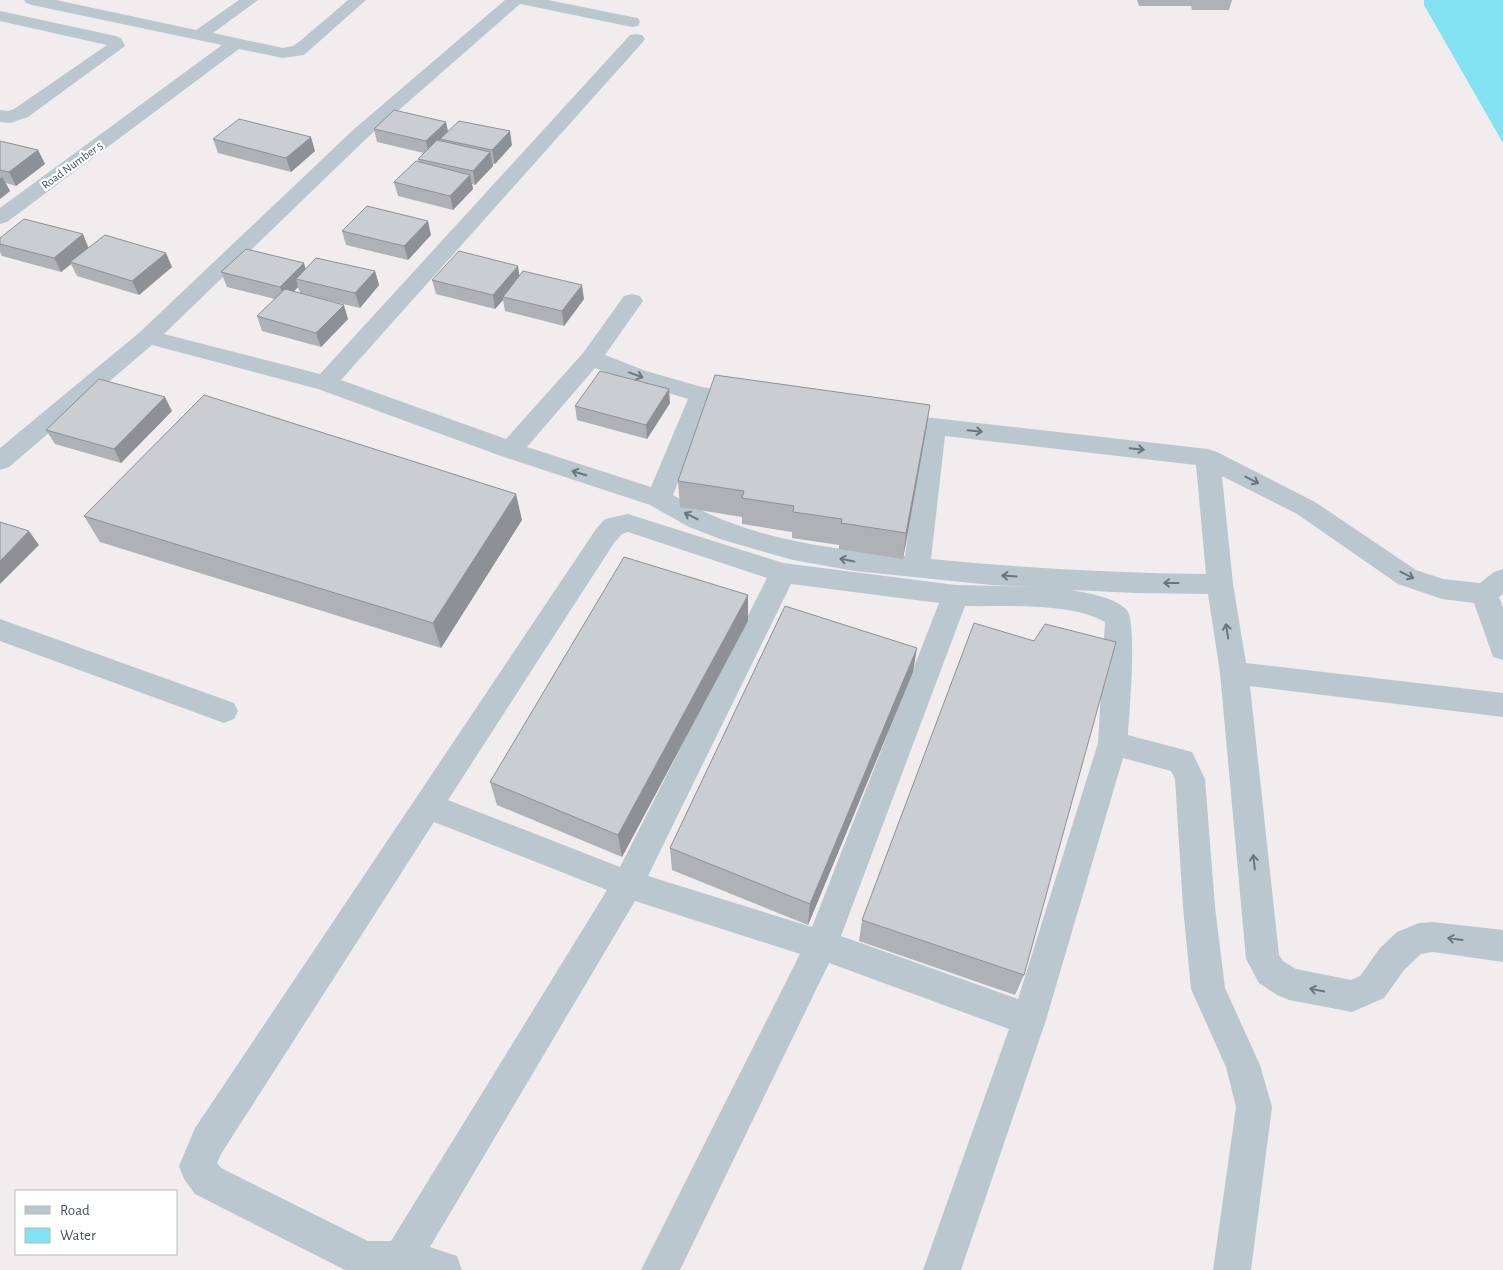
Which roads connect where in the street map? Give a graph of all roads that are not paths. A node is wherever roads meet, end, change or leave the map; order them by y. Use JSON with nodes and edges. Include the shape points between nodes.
{"nodes":[{"id":1,"x":32,"y":0,"type":"edge"},
{"id":2,"x":250,"y":0,"type":"edge"},
{"id":3,"x":358,"y":0,"type":"edge"},
{"id":4,"x":515,"y":0,"type":"edge"},
{"id":5,"x":524,"y":0,"type":"edge"},
{"id":6,"x":119,"y":5,"type":"dead end"},
{"id":7,"x":0,"y":16,"type":"edge"},
{"id":8,"x":103,"y":16,"type":"junction"},
{"id":9,"x":198,"y":36,"type":"junction"},
{"id":10,"x":235,"y":44,"type":"junction"},
{"id":11,"x":0,"y":116,"type":"edge"},
{"id":12,"x":0,"y":218,"type":"edge"},
{"id":13,"x":632,"y":301,"type":"dead end"},
{"id":14,"x":148,"y":337,"type":"junction"},
{"id":15,"x":591,"y":358,"type":"junction"},
{"id":16,"x":325,"y":383,"type":"junction"},
{"id":17,"x":701,"y":395,"type":"junction"},
{"id":18,"x":766,"y":404,"type":"edge"},
{"id":19,"x":865,"y":417,"type":"edge"},
{"id":20,"x":934,"y":426,"type":"junction"},
{"id":21,"x":510,"y":450,"type":"junction"},
{"id":22,"x":1208,"y":458,"type":"junction"},
{"id":23,"x":0,"y":461,"type":"edge"},
{"id":24,"x":659,"y":499,"type":"junction"},
{"id":25,"x":917,"y":568,"type":"junction"},
{"id":26,"x":783,"y":573,"type":"junction"},
{"id":27,"x":1220,"y":584,"type":"junction"},
{"id":28,"x":1494,"y":587,"type":"edge"},
{"id":29,"x":956,"y":595,"type":"junction"},
{"id":30,"x":0,"y":630,"type":"edge"},
{"id":31,"x":1503,"y":649,"type":"edge"},
{"id":32,"x":1234,"y":673,"type":"junction"},
{"id":33,"x":1503,"y":705,"type":"edge"},
{"id":34,"x":224,"y":711,"type":"dead end"},
{"id":35,"x":1114,"y":743,"type":"junction"},
{"id":36,"x":428,"y":806,"type":"junction"},
{"id":37,"x":628,"y":884,"type":"junction"},
{"id":38,"x":821,"y":945,"type":"junction"},
{"id":39,"x":1503,"y":946,"type":"edge"},
{"id":40,"x":1029,"y":1020,"type":"junction"},
{"id":41,"x":401,"y":1260,"type":"junction"},
{"id":42,"x":443,"y":1270,"type":"edge"},
{"id":43,"x":660,"y":1270,"type":"edge"},
{"id":44,"x":942,"y":1270,"type":"edge"},
{"id":45,"x":1232,"y":1270,"type":"edge"}],
"edges":[{"from":1,"to":8,"type":"street"},
{"from":2,"to":9,"type":"street"},
{"from":3,"to":10,"type":"street","via":[[298,51],[284,53]]},
{"from":4,"to":14,"type":"street","via":[[360,134]]},
{"from":5,"to":16,"type":"street","via":[[634,30]]},
{"from":6,"to":8,"type":"street"},
{"from":7,"to":11,"type":"street","via":[[110,40],[116,46],[22,113]]},
{"from":8,"to":9,"type":"street"},
{"from":9,"to":10,"type":"street"},
{"from":10,"to":12,"type":"street","name":"Road Number 5"},
{"from":13,"to":15,"type":"street"},
{"from":14,"to":16,"type":"street"},
{"from":14,"to":23,"type":"street"},
{"from":15,"to":17,"type":"street","one_way":true},
{"from":15,"to":21,"type":"street"},
{"from":16,"to":21,"type":"street"},
{"from":17,"to":18,"type":"street"},
{"from":17,"to":24,"type":"street"},
{"from":19,"to":20,"type":"street"},
{"from":20,"to":22,"type":"street","one_way":true},
{"from":20,"to":25,"type":"street"},
{"from":24,"to":21,"type":"street","one_way":true},
{"from":22,"to":27,"type":"street"},
{"from":22,"to":28,"type":"street","one_way":true,"via":[[1306,508],[1407,576],[1442,589]]},
{"from":25,"to":24,"type":"street","one_way":true,"via":[[793,550],[698,520]]},
{"from":27,"to":25,"type":"street","one_way":true,"via":[[1068,580]]},
{"from":26,"to":29,"type":"street"},
{"from":26,"to":36,"type":"street","via":[[628,523],[614,526]]},
{"from":26,"to":37,"type":"street"},
{"from":32,"to":27,"type":"street","one_way":true},
{"from":28,"to":31,"type":"street"},
{"from":29,"to":35,"type":"street","via":[[1068,599],[1101,607],[1118,617]]},
{"from":29,"to":38,"type":"street"},
{"from":30,"to":34,"type":"street"},
{"from":32,"to":33,"type":"street"},
{"from":39,"to":32,"type":"street","one_way":true,"via":[[1419,938],[1392,959],[1372,987],[1352,996],[1289,984],[1271,972],[1264,959]]},
{"from":35,"to":40,"type":"street"},
{"from":35,"to":45,"type":"street","via":[[1182,761],[1190,779],[1208,989],[1243,1065],[1254,1107]]},
{"from":36,"to":37,"type":"street"},
{"from":36,"to":41,"type":"street","via":[[208,1141],[197,1166],[208,1181],[366,1260]]},
{"from":37,"to":38,"type":"street"},
{"from":37,"to":41,"type":"street"},
{"from":38,"to":40,"type":"street"},
{"from":38,"to":43,"type":"street"},
{"from":40,"to":44,"type":"street"},
{"from":41,"to":42,"type":"street"}]}
